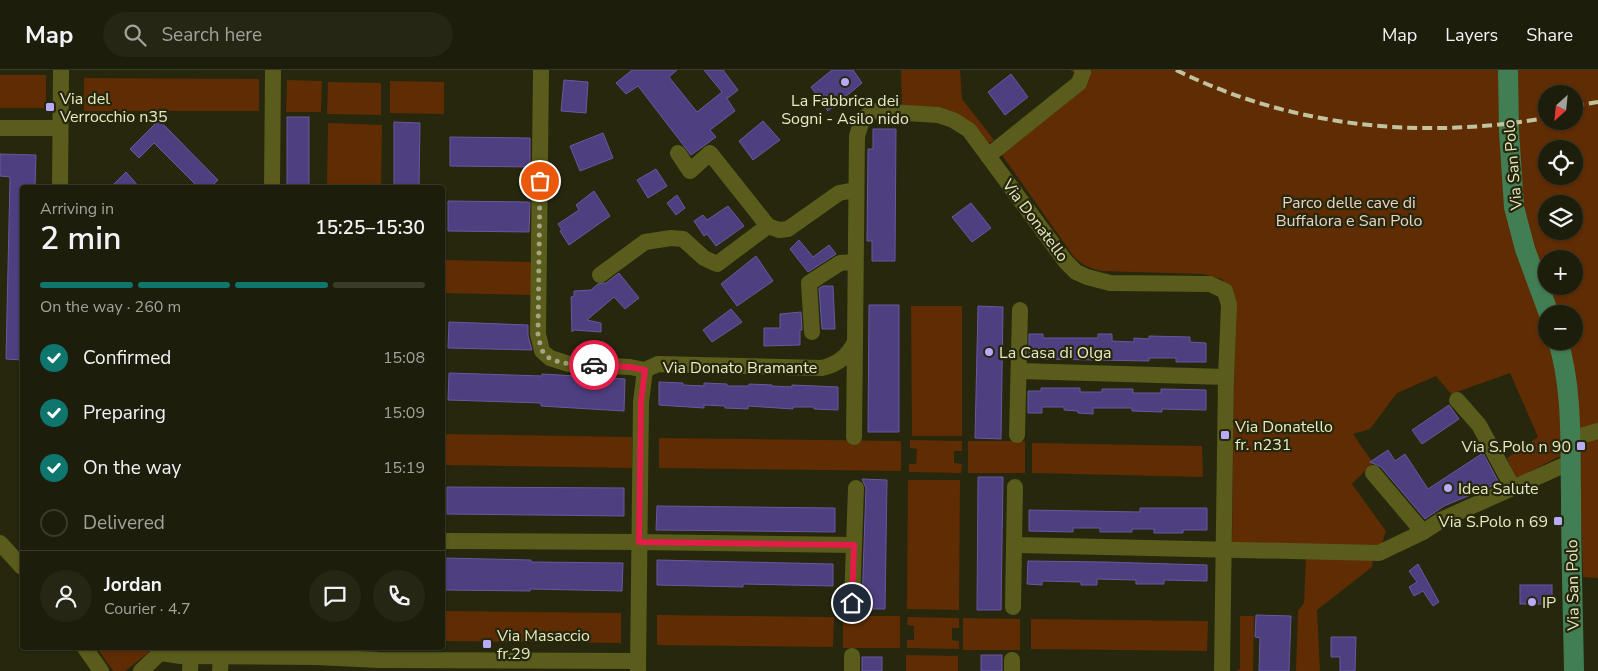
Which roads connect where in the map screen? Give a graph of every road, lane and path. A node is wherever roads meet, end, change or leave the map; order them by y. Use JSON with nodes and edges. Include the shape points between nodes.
{"nodes":[{"id":1,"x":61,"y":70,"type":"edge"},
{"id":2,"x":273,"y":70,"type":"edge"},
{"id":3,"x":541,"y":70,"type":"edge"},
{"id":4,"x":1082,"y":70,"type":"edge"},
{"id":5,"x":1508,"y":70,"type":"edge"},
{"id":6,"x":0,"y":128,"type":"edge"},
{"id":7,"x":60,"y":128,"type":"junction"},
{"id":8,"x":678,"y":153,"type":"dead end"},
{"id":9,"x":988,"y":156,"type":"junction"},
{"id":10,"x":60,"y":185,"type":"edge"},
{"id":11,"x":272,"y":185,"type":"edge"},
{"id":12,"x":855,"y":190,"type":"junction"},
{"id":13,"x":768,"y":226,"type":"junction"},
{"id":14,"x":855,"y":262,"type":"junction"},
{"id":15,"x":600,"y":275,"type":"dead end"},
{"id":16,"x":1546,"y":305,"type":"edge"},
{"id":17,"x":1020,"y":310,"type":"dead end"},
{"id":18,"x":812,"y":332,"type":"dead end"},
{"id":19,"x":855,"y":342,"type":"junction"},
{"id":20,"x":1560,"y":350,"type":"edge"},
{"id":21,"x":645,"y":370,"type":"junction"},
{"id":22,"x":1019,"y":370,"type":"junction"},
{"id":23,"x":1226,"y":377,"type":"junction"},
{"id":24,"x":1457,"y":400,"type":"dead end"},
{"id":25,"x":1598,"y":431,"type":"edge"},
{"id":26,"x":1017,"y":435,"type":"dead end"},
{"id":27,"x":854,"y":437,"type":"dead end"},
{"id":28,"x":1570,"y":440,"type":"junction"},
{"id":29,"x":1571,"y":462,"type":"junction"},
{"id":30,"x":1373,"y":473,"type":"dead end"},
{"id":31,"x":1015,"y":487,"type":"dead end"},
{"id":32,"x":856,"y":488,"type":"dead end"},
{"id":33,"x":1513,"y":488,"type":"junction"},
{"id":34,"x":1423,"y":532,"type":"junction"},
{"id":35,"x":445,"y":541,"type":"edge"},
{"id":36,"x":639,"y":542,"type":"junction"},
{"id":37,"x":0,"y":543,"type":"edge"},
{"id":38,"x":854,"y":545,"type":"junction"},
{"id":39,"x":1014,"y":545,"type":"junction"},
{"id":40,"x":1224,"y":550,"type":"junction"},
{"id":41,"x":20,"y":559,"type":"edge"},
{"id":42,"x":852,"y":603,"type":"dead end"},
{"id":43,"x":1013,"y":607,"type":"dead end"},
{"id":44,"x":86,"y":650,"type":"edge"},
{"id":45,"x":160,"y":650,"type":"edge"},
{"id":46,"x":268,"y":652,"type":"edge"},
{"id":47,"x":190,"y":663,"type":"edge"},
{"id":48,"x":220,"y":663,"type":"edge"},
{"id":49,"x":638,"y":666,"type":"edge"},
{"id":50,"x":102,"y":671,"type":"edge"},
{"id":51,"x":141,"y":671,"type":"edge"},
{"id":52,"x":1222,"y":671,"type":"edge"},
{"id":53,"x":1574,"y":671,"type":"edge"}],
"edges":[{"from":1,"to":7,"type":"street"},
{"from":2,"to":11,"type":"street"},
{"from":3,"to":21,"type":"street","name":"Via Donato Bramante","via":[[538,334],[542,351],[550,358],[569,364]]},
{"from":4,"to":9,"type":"street","via":[[1079,82]]},
{"from":5,"to":16,"type":"main road","name":"Via San Polo","via":[[1514,207]]},
{"from":6,"to":7,"type":"street"},
{"from":7,"to":10,"type":"street"},
{"from":8,"to":13,"type":"street","via":[[690,171],[710,153]]},
{"from":9,"to":12,"type":"street","name":"Via Donatello","via":[[969,130],[954,120],[938,115],[873,111],[862,120],[857,136]]},
{"from":9,"to":23,"type":"street","name":"Via Donatello","via":[[1076,272],[1110,283],[1210,284],[1225,291],[1229,306]]},
{"from":12,"to":13,"type":"street","via":[[839,193],[788,229]]},
{"from":12,"to":14,"type":"street"},
{"from":13,"to":15,"type":"street","via":[[717,264],[704,258],[683,239],[656,239],[645,242]]},
{"from":14,"to":18,"type":"street","via":[[840,263],[809,283]]},
{"from":14,"to":19,"type":"street"},
{"from":17,"to":22,"type":"street"},
{"from":19,"to":21,"type":"street","name":"Via Donato Bramante","via":[[842,360],[822,368],[658,364]]},
{"from":19,"to":27,"type":"street"},
{"from":20,"to":28,"type":"main road","name":"Via San Polo","via":[[1568,389]]},
{"from":21,"to":36,"type":"street","name":"Via Donato Bramante","via":[[641,402]]},
{"from":22,"to":23,"type":"street"},
{"from":22,"to":26,"type":"street"},
{"from":23,"to":40,"type":"street","name":"Via Donatello"},
{"from":24,"to":33,"type":"street","via":[[1479,425]]},
{"from":25,"to":28,"type":"street"},
{"from":28,"to":29,"type":"main road","name":"Via San Polo"},
{"from":29,"to":33,"type":"street"},
{"from":29,"to":53,"type":"main road","name":"Via San Polo"},
{"from":30,"to":34,"type":"street"},
{"from":31,"to":39,"type":"street"},
{"from":32,"to":38,"type":"street"},
{"from":33,"to":34,"type":"street"},
{"from":34,"to":40,"type":"street","via":[[1379,553]]},
{"from":35,"to":36,"type":"street"},
{"from":36,"to":38,"type":"street"},
{"from":36,"to":49,"type":"street","name":"Via Donato Bramante"},
{"from":37,"to":41,"type":"street"},
{"from":38,"to":42,"type":"street"},
{"from":39,"to":40,"type":"street"},
{"from":39,"to":43,"type":"street"},
{"from":40,"to":52,"type":"street","name":"Via Donatello"},
{"from":44,"to":50,"type":"street"},
{"from":45,"to":47,"type":"street"},
{"from":45,"to":51,"type":"street"},
{"from":46,"to":48,"type":"street"},
{"from":46,"to":49,"type":"street","via":[[379,660]]},
{"from":47,"to":48,"type":"street"}]}
